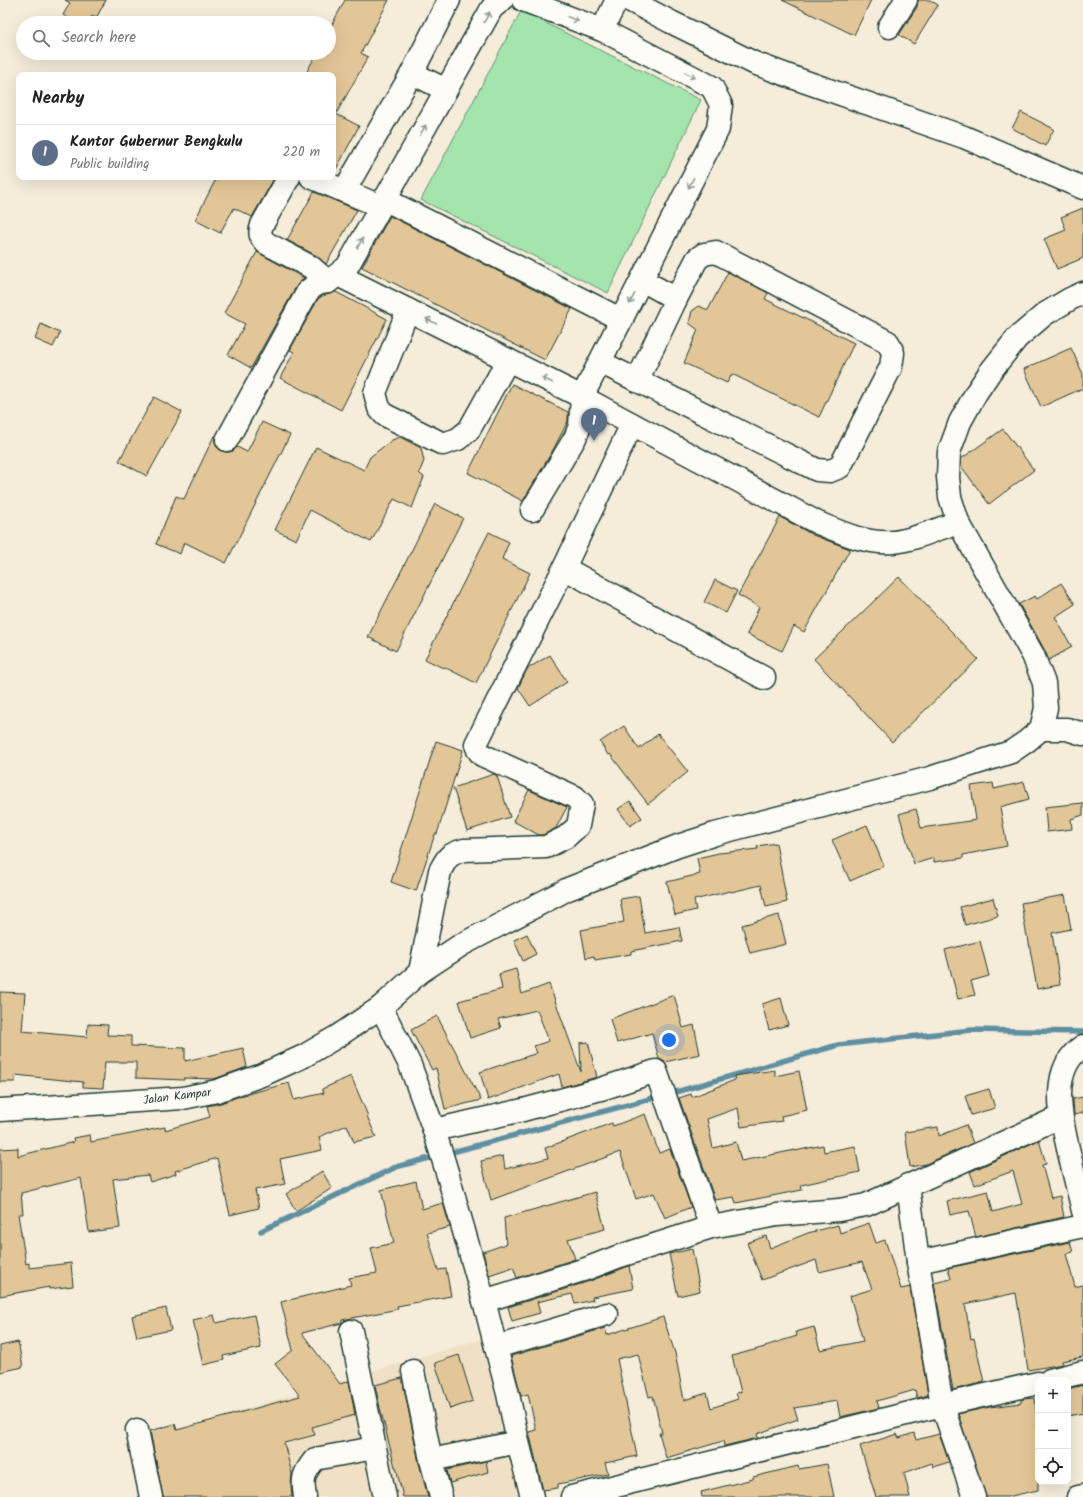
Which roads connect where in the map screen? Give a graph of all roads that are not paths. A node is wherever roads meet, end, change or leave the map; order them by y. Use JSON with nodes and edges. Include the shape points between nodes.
{"nodes":[{"id":1,"x":449,"y":0,"type":"edge"},
{"id":2,"x":502,"y":0,"type":"edge"},
{"id":3,"x":523,"y":0,"type":"edge"},
{"id":4,"x":617,"y":0,"type":"edge"},
{"id":5,"x":629,"y":0,"type":"edge"},
{"id":6,"x":906,"y":0,"type":"edge"},
{"id":7,"x":889,"y":28,"type":"dead end"},
{"id":8,"x":602,"y":30,"type":"junction"},
{"id":9,"x":412,"y":73,"type":"junction"},
{"id":10,"x":446,"y":90,"type":"junction"},
{"id":11,"x":287,"y":180,"type":"edge"},
{"id":12,"x":318,"y":180,"type":"edge"},
{"id":13,"x":1083,"y":188,"type":"edge"},
{"id":14,"x":344,"y":191,"type":"junction"},
{"id":15,"x":382,"y":203,"type":"junction"},
{"id":16,"x":333,"y":278,"type":"junction"},
{"id":17,"x":642,"y":280,"type":"junction"},
{"id":18,"x":1083,"y":293,"type":"edge"},
{"id":19,"x":676,"y":299,"type":"junction"},
{"id":20,"x":408,"y":310,"type":"junction"},
{"id":21,"x":622,"y":320,"type":"junction"},
{"id":22,"x":508,"y":360,"type":"junction"},
{"id":23,"x":600,"y":362,"type":"junction"},
{"id":24,"x":637,"y":381,"type":"junction"},
{"id":25,"x":582,"y":397,"type":"junction"},
{"id":26,"x":632,"y":424,"type":"junction"},
{"id":27,"x":227,"y":440,"type":"dead end"},
{"id":28,"x":532,"y":510,"type":"dead end"},
{"id":29,"x":958,"y":522,"type":"junction"},
{"id":30,"x":564,"y":568,"type":"junction"},
{"id":31,"x":764,"y":678,"type":"dead end"},
{"id":32,"x":1041,"y":729,"type":"junction"},
{"id":33,"x":1083,"y":734,"type":"edge"},
{"id":34,"x":420,"y":972,"type":"junction"},
{"id":35,"x":381,"y":1007,"type":"junction"},
{"id":36,"x":1083,"y":1046,"type":"edge"},
{"id":37,"x":0,"y":1110,"type":"edge"},
{"id":38,"x":1060,"y":1117,"type":"junction"},
{"id":39,"x":435,"y":1134,"type":"junction"},
{"id":40,"x":908,"y":1185,"type":"junction"},
{"id":41,"x":1083,"y":1211,"type":"edge"},
{"id":42,"x":1083,"y":1226,"type":"edge"},
{"id":43,"x":711,"y":1227,"type":"junction"},
{"id":44,"x":918,"y":1262,"type":"junction"},
{"id":45,"x":484,"y":1301,"type":"junction"},
{"id":46,"x":607,"y":1314,"type":"dead end"},
{"id":47,"x":351,"y":1331,"type":"dead end"},
{"id":48,"x":496,"y":1347,"type":"junction"},
{"id":49,"x":413,"y":1371,"type":"dead end"},
{"id":50,"x":1083,"y":1372,"type":"edge"},
{"id":51,"x":1062,"y":1377,"type":"edge"},
{"id":52,"x":1035,"y":1384,"type":"edge"},
{"id":53,"x":942,"y":1405,"type":"junction"},
{"id":54,"x":137,"y":1430,"type":"dead end"},
{"id":55,"x":518,"y":1442,"type":"junction"},
{"id":56,"x":374,"y":1448,"type":"junction"},
{"id":57,"x":431,"y":1460,"type":"junction"},
{"id":58,"x":1083,"y":1496,"type":"edge"},
{"id":59,"x":151,"y":1497,"type":"edge"},
{"id":60,"x":305,"y":1497,"type":"edge"},
{"id":61,"x":385,"y":1497,"type":"edge"},
{"id":62,"x":441,"y":1497,"type":"edge"},
{"id":63,"x":532,"y":1497,"type":"edge"},
{"id":64,"x":572,"y":1497,"type":"edge"},
{"id":65,"x":974,"y":1497,"type":"edge"},
{"id":66,"x":1078,"y":1497,"type":"edge"}],
"edges":[{"from":1,"to":9,"type":"street"},
{"from":10,"to":2,"type":"street","one_way":true,"via":[[492,8]]},
{"from":3,"to":8,"type":"street","one_way":true},
{"from":4,"to":8,"type":"street"},
{"from":5,"to":13,"type":"street","via":[[754,63],[964,137]]},
{"from":6,"to":7,"type":"street"},
{"from":8,"to":17,"type":"street","one_way":true,"via":[[712,87],[721,105],[718,129]]},
{"from":9,"to":10,"type":"street"},
{"from":9,"to":14,"type":"street"},
{"from":15,"to":10,"type":"street","one_way":true},
{"from":11,"to":16,"type":"street","via":[[262,225],[259,232],[261,238]]},
{"from":12,"to":14,"type":"street"},
{"from":14,"to":15,"type":"street"},
{"from":16,"to":15,"type":"street","one_way":true,"via":[[347,267]]},
{"from":15,"to":21,"type":"street"},
{"from":16,"to":20,"type":"street"},
{"from":16,"to":27,"type":"street","via":[[308,291]]},
{"from":17,"to":19,"type":"street"},
{"from":17,"to":21,"type":"street","one_way":true},
{"from":18,"to":29,"type":"street","via":[[1045,314],[1017,338],[990,372],[960,422],[949,452],[948,477],[950,497]]},
{"from":19,"to":24,"type":"street"},
{"from":19,"to":24,"type":"street","via":[[697,259],[704,254],[716,252],[888,342],[893,353],[891,366],[840,467],[830,471],[817,470]]},
{"from":22,"to":20,"type":"street","one_way":true},
{"from":20,"to":22,"type":"street","via":[[375,394],[385,415],[443,444],[458,439],[469,430]]},
{"from":21,"to":23,"type":"street"},
{"from":25,"to":22,"type":"street","one_way":true},
{"from":23,"to":24,"type":"street"},
{"from":23,"to":25,"type":"street"},
{"from":25,"to":26,"type":"street"},
{"from":25,"to":28,"type":"street","via":[[580,426],[575,438]]},
{"from":26,"to":29,"type":"street","via":[[843,534],[867,541],[893,542]]},
{"from":26,"to":30,"type":"street"},
{"from":29,"to":32,"type":"street","via":[[1033,655],[1044,683],[1046,708]]},
{"from":30,"to":31,"type":"street"},
{"from":30,"to":34,"type":"street","via":[[476,744],[482,755],[575,797],[582,804],[578,826],[566,837],[546,847],[464,850],[446,859],[440,871]]},
{"from":32,"to":33,"type":"street","via":[[1067,729]]},
{"from":32,"to":34,"type":"street","name":"Jalan Kampar","via":[[1010,752],[930,778],[715,834],[648,857],[568,889],[461,945]]},
{"from":34,"to":35,"type":"street","name":"Jalan Kampar"},
{"from":35,"to":37,"type":"street","name":"Jalan Kampar","via":[[304,1056],[217,1091],[183,1098]]},
{"from":35,"to":39,"type":"street","via":[[410,1065]]},
{"from":36,"to":38,"type":"street","via":[[1074,1053],[1065,1068],[1060,1088]]},
{"from":38,"to":40,"type":"street"},
{"from":38,"to":41,"type":"street"},
{"from":39,"to":43,"type":"street","via":[[601,1089],[656,1071]]},
{"from":39,"to":45,"type":"street"},
{"from":40,"to":43,"type":"street","via":[[866,1205],[778,1215]]},
{"from":40,"to":44,"type":"street"},
{"from":42,"to":44,"type":"street"},
{"from":43,"to":45,"type":"street"},
{"from":44,"to":53,"type":"street"},
{"from":45,"to":48,"type":"street"},
{"from":46,"to":48,"type":"street"},
{"from":47,"to":56,"type":"street"},
{"from":48,"to":55,"type":"street"},
{"from":49,"to":57,"type":"street"},
{"from":50,"to":51,"type":"street"},
{"from":52,"to":53,"type":"street"},
{"from":53,"to":64,"type":"street"},
{"from":53,"to":65,"type":"street"},
{"from":54,"to":59,"type":"street"},
{"from":55,"to":57,"type":"street"},
{"from":55,"to":63,"type":"street"},
{"from":56,"to":60,"type":"street","via":[[315,1459],[302,1481]]},
{"from":56,"to":61,"type":"street"},
{"from":57,"to":62,"type":"street"},
{"from":58,"to":66,"type":"street"}]}
